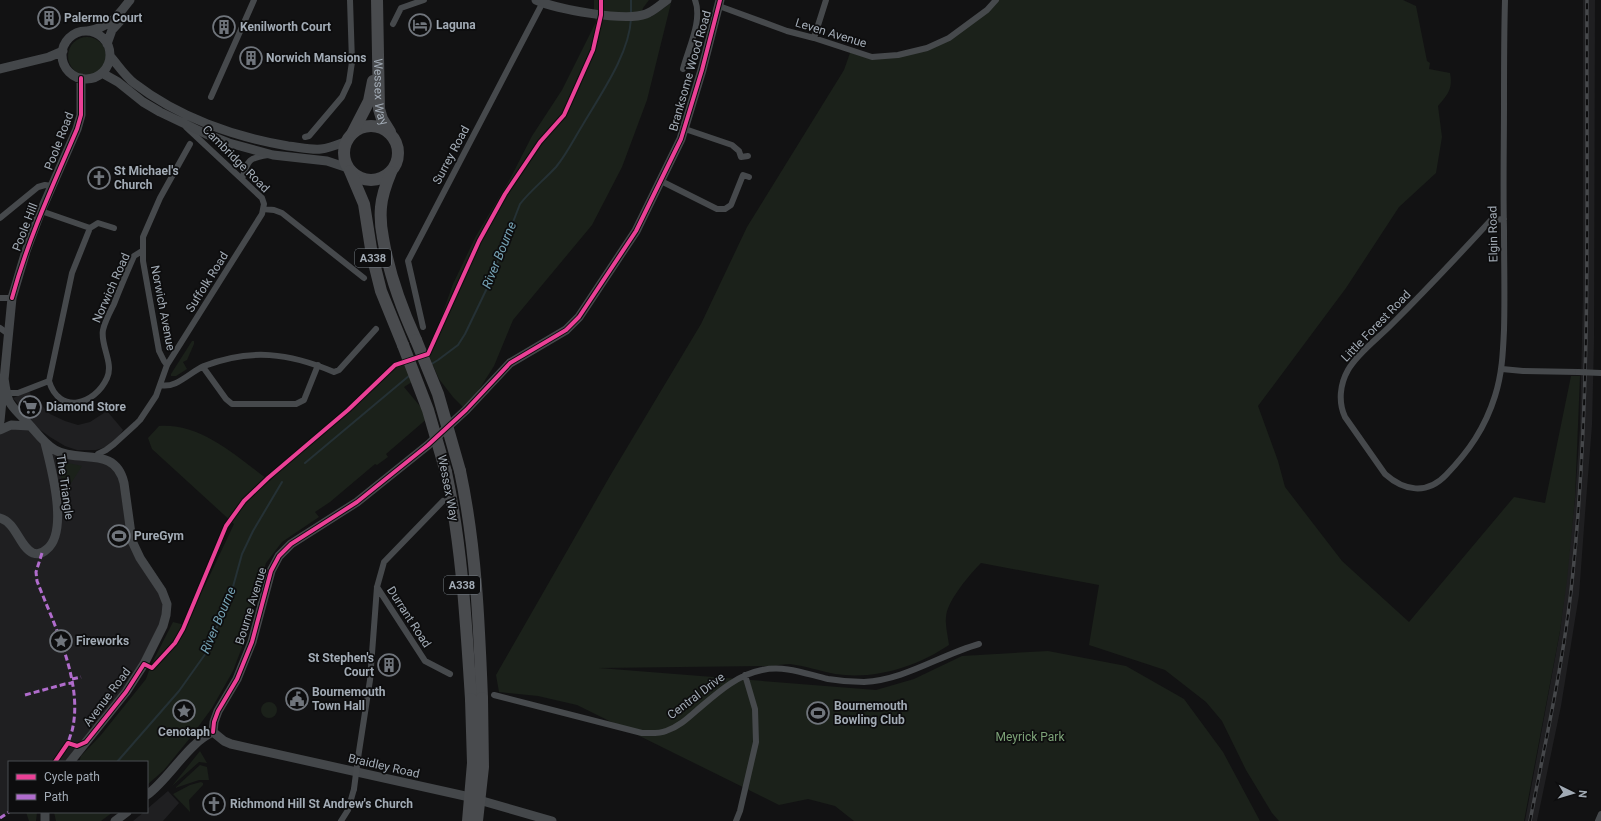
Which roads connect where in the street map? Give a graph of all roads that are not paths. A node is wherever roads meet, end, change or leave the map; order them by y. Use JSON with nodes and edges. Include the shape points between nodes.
{"nodes":[{"id":1,"x":131,"y":0,"type":"edge"},
{"id":2,"x":254,"y":0,"type":"edge"},
{"id":3,"x":350,"y":0,"type":"edge"},
{"id":4,"x":377,"y":0,"type":"edge"},
{"id":5,"x":424,"y":0,"type":"edge"},
{"id":6,"x":667,"y":0,"type":"edge"},
{"id":7,"x":695,"y":0,"type":"edge"},
{"id":8,"x":826,"y":0,"type":"edge"},
{"id":9,"x":996,"y":0,"type":"edge"},
{"id":10,"x":1505,"y":0,"type":"edge"},
{"id":11,"x":541,"y":1,"type":"edge"},
{"id":12,"x":720,"y":3,"type":"edge"},
{"id":13,"x":393,"y":24,"type":"dead end"},
{"id":14,"x":87,"y":31,"type":"junction"},
{"id":15,"x":814,"y":38,"type":"junction"},
{"id":16,"x":107,"y":44,"type":"junction"},
{"id":17,"x":377,"y":46,"type":"junction"},
{"id":18,"x":63,"y":51,"type":"junction"},
{"id":19,"x":110,"y":56,"type":"junction"},
{"id":20,"x":0,"y":69,"type":"edge"},
{"id":21,"x":683,"y":69,"type":"dead end"},
{"id":22,"x":102,"y":73,"type":"junction"},
{"id":23,"x":81,"y":78,"type":"junction"},
{"id":24,"x":211,"y":97,"type":"dead end"},
{"id":25,"x":184,"y":125,"type":"junction"},
{"id":26,"x":685,"y":129,"type":"junction"},
{"id":27,"x":391,"y":135,"type":"junction"},
{"id":28,"x":305,"y":137,"type":"dead end"},
{"id":29,"x":349,"y":138,"type":"junction"},
{"id":30,"x":190,"y":144,"type":"dead end"},
{"id":31,"x":273,"y":155,"type":"junction"},
{"id":32,"x":748,"y":156,"type":"dead end"},
{"id":33,"x":349,"y":169,"type":"junction"},
{"id":34,"x":391,"y":172,"type":"junction"},
{"id":35,"x":749,"y":177,"type":"dead end"},
{"id":36,"x":242,"y":179,"type":"junction"},
{"id":37,"x":661,"y":181,"type":"junction"},
{"id":38,"x":51,"y":186,"type":"junction"},
{"id":39,"x":263,"y":209,"type":"junction"},
{"id":40,"x":41,"y":210,"type":"junction"},
{"id":41,"x":0,"y":218,"type":"edge"},
{"id":42,"x":1504,"y":218,"type":"junction"},
{"id":43,"x":90,"y":228,"type":"junction"},
{"id":44,"x":114,"y":228,"type":"dead end"},
{"id":45,"x":142,"y":251,"type":"junction"},
{"id":46,"x":364,"y":278,"type":"dead end"},
{"id":47,"x":0,"y":298,"type":"edge"},
{"id":48,"x":12,"y":298,"type":"junction"},
{"id":49,"x":423,"y":326,"type":"dead end"},
{"id":50,"x":4,"y":330,"type":"edge"},
{"id":51,"x":375,"y":332,"type":"dead end"},
{"id":52,"x":167,"y":365,"type":"junction"},
{"id":53,"x":318,"y":365,"type":"junction"},
{"id":54,"x":203,"y":366,"type":"junction"},
{"id":55,"x":1502,"y":369,"type":"junction"},
{"id":56,"x":1601,"y":373,"type":"edge"},
{"id":57,"x":4,"y":378,"type":"junction"},
{"id":58,"x":49,"y":381,"type":"junction"},
{"id":59,"x":160,"y":385,"type":"junction"},
{"id":60,"x":6,"y":393,"type":"junction"},
{"id":61,"x":14,"y":410,"type":"junction"},
{"id":62,"x":1,"y":411,"type":"edge"},
{"id":63,"x":20,"y":425,"type":"junction"},
{"id":64,"x":30,"y":426,"type":"junction"},
{"id":65,"x":0,"y":430,"type":"edge"},
{"id":66,"x":46,"y":443,"type":"junction"},
{"id":67,"x":418,"y":453,"type":"joint"},
{"id":68,"x":96,"y":457,"type":"junction"},
{"id":69,"x":443,"y":501,"type":"dead end"},
{"id":70,"x":0,"y":518,"type":"edge"},
{"id":71,"x":376,"y":587,"type":"junction"},
{"id":72,"x":979,"y":644,"type":"dead end"},
{"id":73,"x":450,"y":674,"type":"dead end"},
{"id":74,"x":745,"y":675,"type":"junction"},
{"id":75,"x":482,"y":698,"type":"junction"},
{"id":76,"x":213,"y":732,"type":"junction"},
{"id":77,"x":71,"y":761,"type":"edge"},
{"id":78,"x":148,"y":794,"type":"edge"},
{"id":79,"x":475,"y":799,"type":"junction"},
{"id":80,"x":127,"y":813,"type":"edge"},
{"id":81,"x":1601,"y":814,"type":"edge"},
{"id":82,"x":115,"y":821,"type":"edge"},
{"id":83,"x":341,"y":821,"type":"edge"},
{"id":84,"x":467,"y":821,"type":"edge"},
{"id":85,"x":477,"y":821,"type":"edge"},
{"id":86,"x":552,"y":821,"type":"edge"},
{"id":87,"x":736,"y":821,"type":"edge"},
{"id":88,"x":1598,"y":821,"type":"edge"}],
"edges":[{"from":1,"to":14,"type":"street","via":[[115,20],[98,29]]},
{"from":1,"to":16,"type":"street"},
{"from":2,"to":24,"type":"street"},
{"from":3,"to":28,"type":"street","via":[[352,62],[349,82],[342,97],[309,136]]},
{"from":4,"to":17,"type":"highway","name":"Wessex Way"},
{"from":5,"to":13,"type":"street","via":[[401,8]]},
{"from":6,"to":11,"type":"street","via":[[648,13],[631,16],[594,14]]},
{"from":7,"to":21,"type":"street","via":[[698,8],[697,20],[684,54]]},
{"from":8,"to":15,"type":"street"},
{"from":9,"to":15,"type":"street","name":"Leven Avenue","via":[[987,10],[949,38],[927,48],[898,55],[872,57]]},
{"from":10,"to":42,"type":"street","name":"Elgin Road"},
{"from":11,"to":49,"type":"street","name":"Surrey Road","via":[[408,261]]},
{"from":12,"to":15,"type":"street","name":"Leven Avenue","via":[[787,31]]},
{"from":12,"to":26,"type":"street","name":"Branksome Wood Road"},
{"from":14,"to":16,"type":"street","via":[[97,34]]},
{"from":14,"to":18,"type":"street","via":[[71,37]]},
{"from":16,"to":19,"type":"street"},
{"from":17,"to":27,"type":"highway","name":"Wessex Way","via":[[379,109]]},
{"from":17,"to":29,"type":"highway","name":"Wessex Way","via":[[369,101]]},
{"from":18,"to":20,"type":"street"},
{"from":18,"to":23,"type":"street","via":[[66,68]]},
{"from":19,"to":22,"type":"street","via":[[108,66]]},
{"from":19,"to":29,"type":"street","name":"Cambridge Road","via":[[133,82],[165,103],[209,125],[247,138],[307,149],[334,146]]},
{"from":22,"to":23,"type":"street","via":[[92,79]]},
{"from":22,"to":25,"type":"street","name":"Cambridge Road","via":[[143,102]]},
{"from":23,"to":38,"type":"street","name":"Poole Road","via":[[82,101],[79,122]]},
{"from":25,"to":31,"type":"street","name":"Cambridge Road","via":[[229,143]]},
{"from":25,"to":36,"type":"street","name":"Cambridge Road"},
{"from":26,"to":32,"type":"street","via":[[732,145],[739,152],[741,161]]},
{"from":26,"to":37,"type":"street","name":"Branksome Wood Road"},
{"from":27,"to":29,"type":"highway","via":[[381,128],[369,126],[361,128]]},
{"from":27,"to":34,"type":"highway","via":[[397,143],[399,153],[397,164]]},
{"from":29,"to":33,"type":"highway","via":[[344,151]]},
{"from":30,"to":45,"type":"street","name":"Norwich Avenue","via":[[146,229]]},
{"from":31,"to":33,"type":"street","name":"Cambridge Road","via":[[327,161]]},
{"from":31,"to":36,"type":"street","via":[[253,157],[248,161]]},
{"from":33,"to":34,"type":"highway","via":[[360,179],[370,181],[380,180]]},
{"from":33,"to":75,"type":"highway","name":"Wessex Way","number":"A338","bridge":true,"via":[[364,204],[381,291],[428,410],[446,472]]},
{"from":34,"to":75,"type":"highway","name":"Wessex Way","number":"A338","bridge":true,"via":[[383,195],[381,225],[393,284],[438,394],[460,471],[470,522],[475,571]]},
{"from":35,"to":37,"type":"street","via":[[743,175],[731,205],[725,209],[717,209]]},
{"from":36,"to":39,"type":"street","name":"Cambridge Road","via":[[262,198]]},
{"from":37,"to":67,"type":"street","name":"Branksome Wood Road","via":[[636,231],[579,317],[566,330],[510,363],[466,410]]},
{"from":38,"to":40,"type":"street","name":"Poole Hill"},
{"from":38,"to":41,"type":"street","via":[[38,187]]},
{"from":39,"to":46,"type":"street","name":"Cambridge Road","via":[[282,213]]},
{"from":39,"to":52,"type":"street","name":"Suffolk Road","via":[[259,221]]},
{"from":40,"to":43,"type":"street"},
{"from":40,"to":48,"type":"street","name":"Poole Hill"},
{"from":42,"to":55,"type":"street","name":"Elgin Road","via":[[1505,302]]},
{"from":42,"to":55,"type":"street","name":"Little Forest Road","via":[[1491,220],[1352,364],[1342,387],[1342,411],[1391,480],[1403,486],[1428,487],[1439,482],[1464,456],[1486,421]]},
{"from":43,"to":44,"type":"street","via":[[98,223]]},
{"from":43,"to":58,"type":"street","via":[[70,279]]},
{"from":45,"to":52,"type":"street","name":"Norwich Avenue","via":[[159,351]]},
{"from":45,"to":58,"type":"street","name":"Norwich Road","via":[[134,256],[103,330],[109,368],[104,385],[93,396],[74,403],[59,398]]},
{"from":47,"to":48,"type":"street"},
{"from":48,"to":50,"type":"street","name":"Poole Hill"},
{"from":50,"to":57,"type":"street","name":"Poole Hill"},
{"from":51,"to":53,"type":"street","via":[[339,370],[334,372]]},
{"from":52,"to":59,"type":"street","name":"Norwich Avenue"},
{"from":53,"to":54,"type":"street","via":[[287,356],[267,354],[232,358]]},
{"from":53,"to":54,"type":"street","via":[[304,400],[296,404],[232,404]]},
{"from":54,"to":59,"type":"street","via":[[172,385]]},
{"from":55,"to":56,"type":"street","bridge":true},
{"from":57,"to":60,"type":"street","name":"The Triangle"},
{"from":57,"to":62,"type":"street"},
{"from":58,"to":60,"type":"street","via":[[18,393]]},
{"from":59,"to":68,"type":"street","name":"Norwich Avenue","via":[[156,396],[136,424]]},
{"from":60,"to":61,"type":"street","name":"The Triangle"},
{"from":61,"to":62,"type":"street","via":[[7,408]]},
{"from":61,"to":64,"type":"street","name":"The Triangle"},
{"from":62,"to":63,"type":"street"},
{"from":63,"to":64,"type":"street"},
{"from":63,"to":65,"type":"street","via":[[11,425]]},
{"from":64,"to":66,"type":"street","name":"The Triangle"},
{"from":66,"to":68,"type":"street","name":"The Triangle","via":[[66,454]]},
{"from":66,"to":70,"type":"street","name":"The Triangle","via":[[58,524],[55,539],[49,548],[35,554],[29,551],[8,523]]},
{"from":67,"to":76,"type":"street","name":"Bourne Avenue","via":[[358,502],[291,544],[279,556],[271,571],[252,642],[237,679],[218,711]]},
{"from":68,"to":77,"type":"street","name":"Avenue Road","via":[[110,462],[121,474],[132,541],[167,604],[163,626],[144,664],[126,692]]},
{"from":69,"to":71,"type":"street","via":[[384,562]]},
{"from":71,"to":73,"type":"street","name":"Durrant Road","via":[[425,661],[444,668]]},
{"from":71,"to":83,"type":"street","bridge":true,"via":[[370,680],[354,789],[348,810]]},
{"from":72,"to":74,"type":"street","name":"Central Drive","via":[[909,672],[865,682],[834,680],[782,668]]},
{"from":74,"to":75,"type":"street","name":"Central Drive","via":[[725,686],[683,723],[665,732],[642,733]]},
{"from":74,"to":87,"type":"street","via":[[755,709],[756,742]]},
{"from":75,"to":84,"type":"highway","name":"Wessex Way","number":"A338","bridge":true},
{"from":75,"to":85,"type":"highway","name":"Wessex Way","number":"A338","bridge":true,"via":[[483,767]]},
{"from":76,"to":78,"type":"street","via":[[196,743],[158,787]]},
{"from":76,"to":79,"type":"street","name":"Braidley Road","via":[[232,744]]},
{"from":79,"to":84,"type":"street"},
{"from":79,"to":86,"type":"street","name":"Braidley Road"},
{"from":80,"to":82,"type":"street"},
{"from":81,"to":88,"type":"street"}]}
